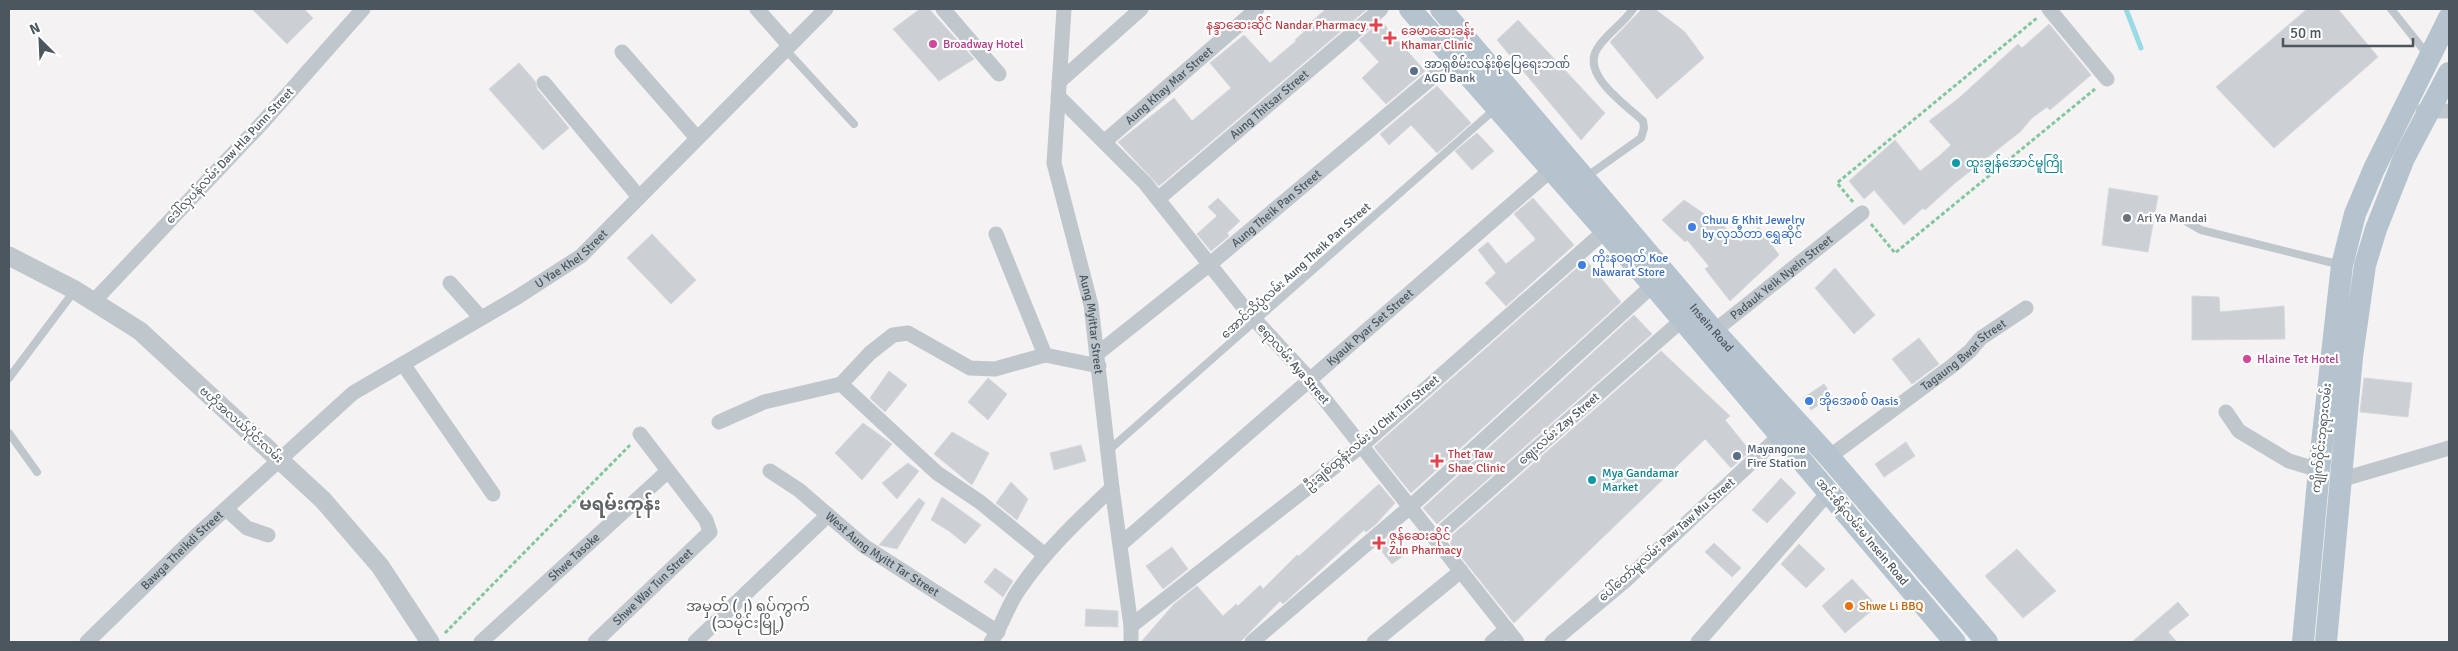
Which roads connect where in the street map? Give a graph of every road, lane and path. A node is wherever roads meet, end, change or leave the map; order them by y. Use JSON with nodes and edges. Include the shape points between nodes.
{"nodes":[{"id":1,"x":363,"y":9,"type":"edge"},
{"id":2,"x":757,"y":9,"type":"edge"},
{"id":3,"x":826,"y":9,"type":"edge"},
{"id":4,"x":942,"y":9,"type":"edge"},
{"id":5,"x":1064,"y":9,"type":"edge"},
{"id":6,"x":1141,"y":9,"type":"edge"},
{"id":7,"x":1257,"y":9,"type":"edge"},
{"id":8,"x":1381,"y":9,"type":"edge"},
{"id":9,"x":1410,"y":9,"type":"edge"},
{"id":10,"x":1441,"y":9,"type":"edge"},
{"id":11,"x":1633,"y":9,"type":"edge"},
{"id":12,"x":2391,"y":9,"type":"edge"},
{"id":13,"x":2045,"y":12,"type":"edge"},
{"id":14,"x":2449,"y":18,"type":"edge"},
{"id":15,"x":787,"y":47,"type":"junction"},
{"id":16,"x":622,"y":52,"type":"dead end"},
{"id":17,"x":2429,"y":57,"type":"junction"},
{"id":18,"x":1454,"y":59,"type":"junction"},
{"id":19,"x":2449,"y":73,"type":"edge"},
{"id":20,"x":999,"y":74,"type":"dead end"},
{"id":21,"x":2107,"y":79,"type":"joint"},
{"id":22,"x":544,"y":82,"type":"dead end"},
{"id":23,"x":1059,"y":89,"type":"junction"},
{"id":24,"x":1496,"y":107,"type":"junction"},
{"id":25,"x":2401,"y":111,"type":"junction"},
{"id":26,"x":2439,"y":111,"type":"edge"},
{"id":27,"x":854,"y":124,"type":"dead end"},
{"id":28,"x":697,"y":138,"type":"junction"},
{"id":29,"x":1104,"y":142,"type":"junction"},
{"id":30,"x":1552,"y":169,"type":"junction"},
{"id":31,"x":1584,"y":178,"type":"junction"},
{"id":32,"x":638,"y":197,"type":"junction"},
{"id":33,"x":1158,"y":199,"type":"junction"},
{"id":34,"x":1862,"y":213,"type":"junction"},
{"id":35,"x":2187,"y":222,"type":"dead end"},
{"id":36,"x":1605,"y":231,"type":"junction"},
{"id":37,"x":996,"y":234,"type":"dead end"},
{"id":38,"x":9,"y":256,"type":"edge"},
{"id":39,"x":1210,"y":264,"type":"junction"},
{"id":40,"x":2342,"y":265,"type":"junction"},
{"id":41,"x":450,"y":282,"type":"dead end"},
{"id":42,"x":1652,"y":285,"type":"junction"},
{"id":43,"x":75,"y":290,"type":"junction"},
{"id":44,"x":94,"y":301,"type":"junction"},
{"id":45,"x":2026,"y":308,"type":"dead end"},
{"id":46,"x":480,"y":318,"type":"junction"},
{"id":47,"x":1682,"y":320,"type":"junction"},
{"id":48,"x":1256,"y":321,"type":"junction"},
{"id":49,"x":1707,"y":336,"type":"junction"},
{"id":50,"x":1045,"y":355,"type":"junction"},
{"id":51,"x":1098,"y":360,"type":"junction"},
{"id":52,"x":403,"y":364,"type":"junction"},
{"id":53,"x":9,"y":378,"type":"edge"},
{"id":54,"x":1310,"y":382,"type":"junction"},
{"id":55,"x":841,"y":384,"type":"junction"},
{"id":56,"x":2226,"y":412,"type":"dead end"},
{"id":57,"x":719,"y":422,"type":"dead end"},
{"id":58,"x":1787,"y":428,"type":"junction"},
{"id":59,"x":9,"y":433,"type":"edge"},
{"id":60,"x":640,"y":434,"type":"joint"},
{"id":61,"x":1361,"y":446,"type":"junction"},
{"id":62,"x":2449,"y":448,"type":"edge"},
{"id":63,"x":1109,"y":450,"type":"junction"},
{"id":64,"x":1829,"y":457,"type":"junction"},
{"id":65,"x":278,"y":459,"type":"junction"},
{"id":66,"x":2319,"y":470,"type":"junction"},
{"id":67,"x":668,"y":471,"type":"junction"},
{"id":68,"x":770,"y":471,"type":"dead end"},
{"id":69,"x":37,"y":472,"type":"dead end"},
{"id":70,"x":2340,"y":480,"type":"junction"},
{"id":71,"x":1112,"y":488,"type":"junction"},
{"id":72,"x":1828,"y":493,"type":"junction"},
{"id":73,"x":493,"y":494,"type":"dead end"},
{"id":74,"x":1410,"y":507,"type":"junction"},
{"id":75,"x":226,"y":509,"type":"junction"},
{"id":76,"x":828,"y":515,"type":"junction"},
{"id":77,"x":268,"y":535,"type":"dead end"},
{"id":78,"x":1436,"y":538,"type":"junction"},
{"id":79,"x":1121,"y":544,"type":"junction"},
{"id":80,"x":1045,"y":555,"type":"junction"},
{"id":81,"x":1461,"y":571,"type":"junction"},
{"id":82,"x":1132,"y":626,"type":"junction"},
{"id":83,"x":1507,"y":629,"type":"junction"},
{"id":84,"x":995,"y":637,"type":"edge"},
{"id":85,"x":436,"y":639,"type":"edge"},
{"id":86,"x":87,"y":642,"type":"edge"},
{"id":87,"x":481,"y":642,"type":"edge"},
{"id":88,"x":595,"y":642,"type":"edge"},
{"id":89,"x":695,"y":642,"type":"edge"},
{"id":90,"x":1131,"y":642,"type":"edge"},
{"id":91,"x":1252,"y":642,"type":"edge"},
{"id":92,"x":1374,"y":642,"type":"edge"},
{"id":93,"x":1492,"y":642,"type":"edge"},
{"id":94,"x":1517,"y":642,"type":"edge"},
{"id":95,"x":1552,"y":642,"type":"edge"},
{"id":96,"x":1698,"y":642,"type":"edge"},
{"id":97,"x":1955,"y":642,"type":"edge"},
{"id":98,"x":1987,"y":642,"type":"edge"},
{"id":99,"x":2303,"y":642,"type":"edge"},
{"id":100,"x":2326,"y":642,"type":"edge"}],
"edges":[{"from":1,"to":44,"type":"street","name":"ဒေါ်လှပန်လမ်း Daw Hla Punn Street","via":[[263,122]]},
{"from":2,"to":15,"type":"street"},
{"from":3,"to":15,"type":"street","name":"U Yae Khel Street"},
{"from":4,"to":20,"type":"street"},
{"from":5,"to":23,"type":"street","name":"Aung Myittar Street"},
{"from":6,"to":23,"type":"street"},
{"from":7,"to":29,"type":"street","name":"Aung Khay Mar Street"},
{"from":8,"to":33,"type":"street","name":"Aung Thitsar Street"},
{"from":9,"to":18,"type":"main road"},
{"from":10,"to":31,"type":"main road","name":"Insein Road"},
{"from":11,"to":31,"type":"lane","via":[[1596,50],[1592,64],[1597,78],[1643,121],[1644,128],[1641,138]]},
{"from":12,"to":17,"type":"lane"},
{"from":13,"to":21,"type":"street"},
{"from":13,"to":34,"type":"path","via":[[1837,183]]},
{"from":14,"to":17,"type":"main road","name":"ကျိုက်ဝိုင်းဘုရားလမ်း"},
{"from":15,"to":27,"type":"lane"},
{"from":15,"to":28,"type":"street","name":"U Yae Khel Street"},
{"from":16,"to":28,"type":"street"},
{"from":17,"to":25,"type":"main road","name":"ကျိုက်ဝိုင်းဘုရားလမ်း"},
{"from":18,"to":24,"type":"main road"},
{"from":18,"to":39,"type":"street","name":"Aung Theik Pan Street"},
{"from":19,"to":26,"type":"main road","name":"ကျိုက်ဝိုင်းဘုရားလမ်း"},
{"from":21,"to":34,"type":"path","via":[[1896,253]]},
{"from":22,"to":32,"type":"street"},
{"from":23,"to":29,"type":"street","name":"ဧရာလမ်း Aya Street"},
{"from":23,"to":51,"type":"street","name":"Aung Myittar Street","via":[[1054,163],[1091,305]]},
{"from":24,"to":30,"type":"main road"},
{"from":24,"to":48,"type":"lane","name":"အောင်သိပ္ပံလမ်း Aung Theik Pan Street"},
{"from":25,"to":26,"type":"street"},
{"from":25,"to":40,"type":"main road","name":"ကျိုက်ဝိုင်းဘုရားလမ်း","via":[[2356,214]]},
{"from":26,"to":70,"type":"main road","name":"ကျိုက်ဝိုင်းဘုရားလမ်း","via":[[2404,158],[2365,266]]},
{"from":28,"to":32,"type":"street","name":"U Yae Khel Street"},
{"from":29,"to":33,"type":"street","name":"ဧရာလမ်း Aya Street"},
{"from":30,"to":36,"type":"main road"},
{"from":30,"to":54,"type":"street","name":"Kyauk Pyar Set Street"},
{"from":31,"to":49,"type":"main road","name":"Insein Road"},
{"from":32,"to":46,"type":"street","name":"U Yae Khel Street","via":[[581,256]]},
{"from":33,"to":39,"type":"street","name":"ဧရာလမ်း Aya Street"},
{"from":34,"to":49,"type":"street","name":"Padauk Yeik Nyein Street"},
{"from":35,"to":40,"type":"lane","via":[[2201,230]]},
{"from":36,"to":42,"type":"main road"},
{"from":36,"to":61,"type":"street","name":"ဦးချစ်ထွန်းလမ်း U Chit Tun Street"},
{"from":37,"to":50,"type":"street"},
{"from":38,"to":43,"type":"street","name":"ဗဟိုအလယ်ပိုင်းလမ်း"},
{"from":39,"to":48,"type":"street","name":"ဧရာလမ်း Aya Street"},
{"from":39,"to":51,"type":"street","name":"Aung Theik Pan Street"},
{"from":40,"to":66,"type":"main road","name":"ကျိုက်ဝိုင်းဘုရားလမ်း"},
{"from":41,"to":46,"type":"street"},
{"from":42,"to":47,"type":"main road","name":"အင်းစိန်လမ်းမ Insein Road"},
{"from":42,"to":74,"type":"street"},
{"from":43,"to":44,"type":"street","name":"ဗဟိုအလယ်ပိုင်းလမ်း"},
{"from":43,"to":53,"type":"lane"},
{"from":44,"to":65,"type":"street","name":"ဗဟိုအလယ်ပိုင်းလမ်း","via":[[140,331]]},
{"from":45,"to":64,"type":"street","name":"Tagaung Bwar Street","via":[[1981,338],[1952,366]]},
{"from":46,"to":52,"type":"street","name":"U Yae Khel Street"},
{"from":47,"to":49,"type":"main road","name":"အင်းစိန်လမ်းမ Insein Road"},
{"from":47,"to":78,"type":"street","name":"ဈေးလမ်း Zay Street"},
{"from":48,"to":54,"type":"street","name":"ဧရာလမ်း Aya Street"},
{"from":48,"to":63,"type":"lane","name":"အောင်သိပ္ပံလမ်း Aung Theik Pan Street"},
{"from":49,"to":58,"type":"main road","name":"အင်းစိန်လမ်းမ Insein Road"},
{"from":50,"to":51,"type":"street"},
{"from":50,"to":55,"type":"street","via":[[995,369],[970,368],[908,333],[893,335],[870,353]]},
{"from":51,"to":63,"type":"street","name":"Aung Myittar Street"},
{"from":52,"to":65,"type":"street","name":"U Yae Khel Street","via":[[353,393]]},
{"from":52,"to":73,"type":"street"},
{"from":54,"to":61,"type":"street","name":"ဧရာလမ်း Aya Street"},
{"from":54,"to":79,"type":"street","name":"Kyauk Pyar Set Street"},
{"from":55,"to":57,"type":"street","via":[[764,402]]},
{"from":55,"to":80,"type":"street","via":[[938,473],[980,502]]},
{"from":56,"to":66,"type":"street","via":[[2239,431],[2289,461]]},
{"from":58,"to":64,"type":"main road"},
{"from":58,"to":72,"type":"main road","name":"အင်းစိန်လမ်းမ Insein Road"},
{"from":58,"to":95,"type":"street","name":"ပေါ်တော်မူလမ်း Paw Taw Mu Street","via":[[1626,580]]},
{"from":59,"to":69,"type":"lane"},
{"from":60,"to":67,"type":"street"},
{"from":60,"to":85,"type":"path"},
{"from":61,"to":74,"type":"street","name":"ဧရာလမ်း Aya Street"},
{"from":61,"to":82,"type":"street","name":"ဦးချစ်ထွန်းလမ်း U Chit Tun Street"},
{"from":62,"to":70,"type":"street"},
{"from":63,"to":71,"type":"street","name":"Aung Myittar Street"},
{"from":64,"to":98,"type":"main road"},
{"from":65,"to":75,"type":"street","name":"Bawga Theikdi Street"},
{"from":65,"to":85,"type":"street","name":"ဗဟိုအလယ်ပိုင်းလမ်း","via":[[323,500],[380,566]]},
{"from":66,"to":99,"type":"main road","name":"ကျိုက်ဝိုင်းဘုရားလမ်း"},
{"from":67,"to":87,"type":"street","name":"Shwe Tasoke"},
{"from":67,"to":88,"type":"street","name":"Shwe War Tun Street","via":[[706,520],[710,532]]},
{"from":68,"to":76,"type":"street","name":"West Aung Myitt Tar Street"},
{"from":70,"to":100,"type":"main road","name":"ကျိုက်ဝိုင်းဘုရားလမ်း"},
{"from":71,"to":79,"type":"street","name":"Aung Myittar Street"},
{"from":71,"to":80,"type":"street"},
{"from":72,"to":96,"type":"street"},
{"from":72,"to":97,"type":"main road","name":"အင်းစိန်လမ်းမ Insein Road"},
{"from":74,"to":78,"type":"street","name":"ဧရာလမ်း Aya Street"},
{"from":74,"to":91,"type":"street"},
{"from":75,"to":77,"type":"street","via":[[247,528]]},
{"from":75,"to":86,"type":"street","name":"Bawga Theikdi Street"},
{"from":76,"to":84,"type":"street","name":"West Aung Myitt Tar Street","via":[[864,546]]},
{"from":76,"to":89,"type":"street"},
{"from":78,"to":81,"type":"street","name":"ဧရာလမ်း Aya Street"},
{"from":79,"to":82,"type":"street","name":"Aung Myittar Street"},
{"from":80,"to":84,"type":"street","via":[[1017,592]]},
{"from":81,"to":83,"type":"street","name":"ဧရာလမ်း Aya Street"},
{"from":81,"to":92,"type":"street"},
{"from":82,"to":90,"type":"street","name":"Aung Myittar Street"},
{"from":83,"to":93,"type":"street"},
{"from":83,"to":94,"type":"street","name":"ဧရာလမ်း Aya Street"}]}
